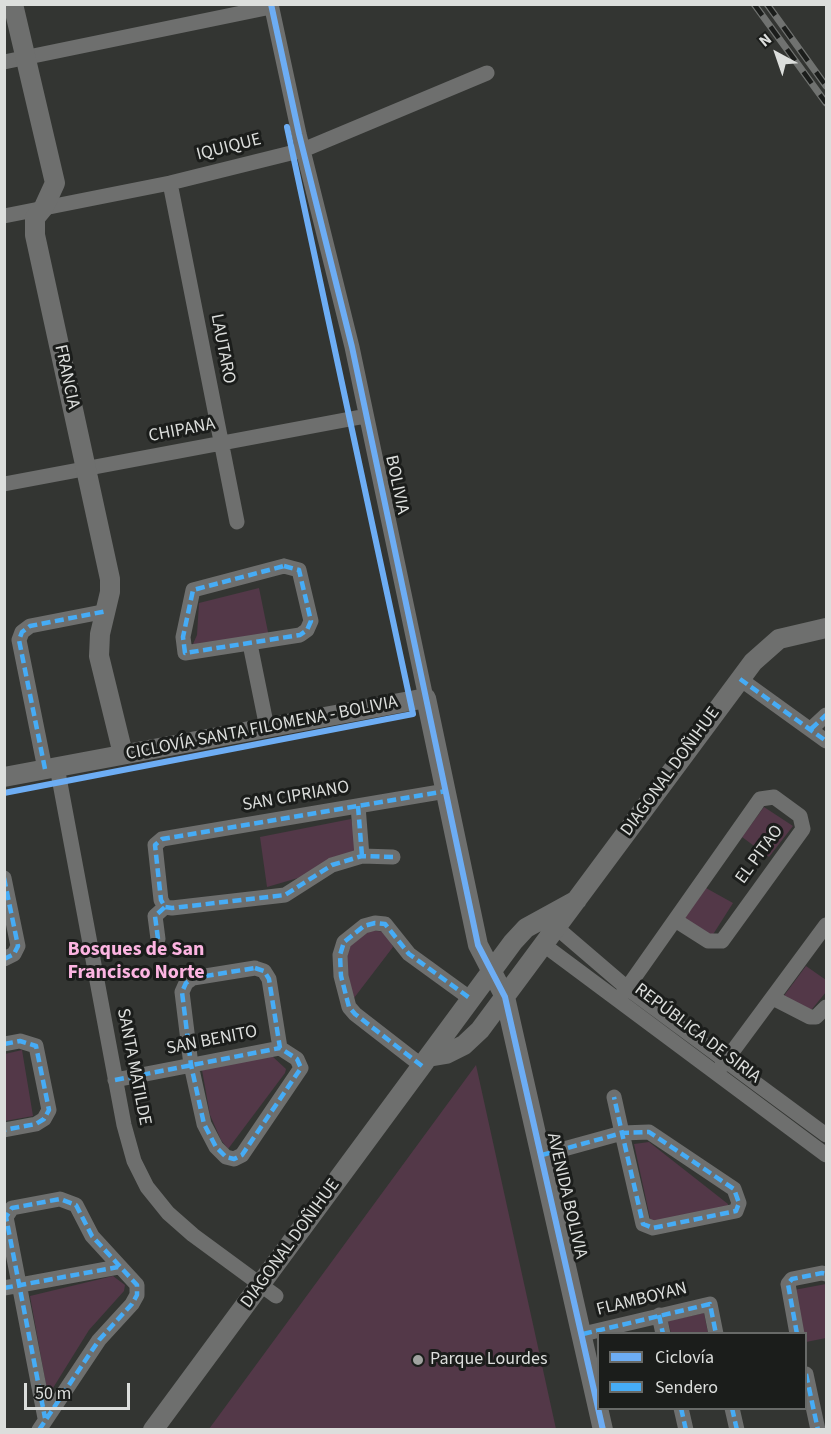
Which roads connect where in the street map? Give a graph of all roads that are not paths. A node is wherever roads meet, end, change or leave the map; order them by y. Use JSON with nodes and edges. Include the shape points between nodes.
{"nodes":[{"id":1,"x":13,"y":4,"type":"edge"},
{"id":2,"x":271,"y":6,"type":"edge"},
{"id":3,"x":26,"y":58,"type":"junction"},
{"id":4,"x":4,"y":62,"type":"edge"},
{"id":5,"x":487,"y":73,"type":"dead end"},
{"id":6,"x":303,"y":150,"type":"junction"},
{"id":7,"x":170,"y":183,"type":"junction"},
{"id":8,"x":44,"y":207,"type":"junction"},
{"id":9,"x":4,"y":216,"type":"edge"},
{"id":10,"x":366,"y":416,"type":"junction"},
{"id":11,"x":220,"y":443,"type":"junction"},
{"id":12,"x":86,"y":469,"type":"junction"},
{"id":13,"x":4,"y":484,"type":"edge"},
{"id":14,"x":237,"y":522,"type":"dead end"},
{"id":15,"x":107,"y":611,"type":"junction"},
{"id":16,"x":826,"y":628,"type":"edge"},
{"id":17,"x":250,"y":644,"type":"junction"},
{"id":18,"x":740,"y":679,"type":"junction"},
{"id":19,"x":426,"y":698,"type":"junction"},
{"id":20,"x":826,"y":715,"type":"edge"},
{"id":21,"x":267,"y":728,"type":"junction"},
{"id":22,"x":811,"y":729,"type":"junction"},
{"id":23,"x":826,"y":741,"type":"edge"},
{"id":24,"x":123,"y":754,"type":"junction"},
{"id":25,"x":51,"y":768,"type":"junction"},
{"id":26,"x":4,"y":777,"type":"edge"},
{"id":27,"x":446,"y":790,"type":"junction"},
{"id":28,"x":358,"y":806,"type":"junction"},
{"id":29,"x":362,"y":856,"type":"junction"},
{"id":30,"x":393,"y":857,"type":"dead end"},
{"id":31,"x":4,"y":878,"type":"edge"},
{"id":32,"x":578,"y":900,"type":"junction"},
{"id":33,"x":165,"y":907,"type":"junction"},
{"id":34,"x":675,"y":920,"type":"junction"},
{"id":35,"x":826,"y":925,"type":"edge"},
{"id":36,"x":557,"y":928,"type":"junction"},
{"id":37,"x":158,"y":939,"type":"dead end"},
{"id":38,"x":544,"y":945,"type":"junction"},
{"id":39,"x":4,"y":959,"type":"edge"},
{"id":40,"x":491,"y":971,"type":"junction"},
{"id":41,"x":623,"y":994,"type":"junction"},
{"id":42,"x":505,"y":997,"type":"junction"},
{"id":43,"x":773,"y":998,"type":"junction"},
{"id":44,"x":471,"y":999,"type":"junction"},
{"id":45,"x":826,"y":1007,"type":"edge"},
{"id":46,"x":4,"y":1044,"type":"edge"},
{"id":47,"x":280,"y":1048,"type":"junction"},
{"id":48,"x":425,"y":1061,"type":"junction"},
{"id":49,"x":191,"y":1065,"type":"junction"},
{"id":50,"x":722,"y":1067,"type":"junction"},
{"id":51,"x":116,"y":1080,"type":"junction"},
{"id":52,"x":614,"y":1096,"type":"dead end"},
{"id":53,"x":4,"y":1130,"type":"edge"},
{"id":54,"x":622,"y":1133,"type":"junction"},
{"id":55,"x":826,"y":1134,"type":"edge"},
{"id":56,"x":821,"y":1151,"type":"edge"},
{"id":57,"x":542,"y":1155,"type":"junction"},
{"id":58,"x":118,"y":1267,"type":"junction"},
{"id":59,"x":826,"y":1274,"type":"edge"},
{"id":60,"x":11,"y":1287,"type":"edge"},
{"id":61,"x":268,"y":1291,"type":"junction"},
{"id":62,"x":659,"y":1316,"type":"junction"},
{"id":63,"x":663,"y":1332,"type":"edge"},
{"id":64,"x":716,"y":1332,"type":"edge"},
{"id":65,"x":796,"y":1332,"type":"edge"},
{"id":66,"x":583,"y":1334,"type":"junction"},
{"id":67,"x":807,"y":1379,"type":"edge"},
{"id":68,"x":597,"y":1401,"type":"edge"},
{"id":69,"x":599,"y":1410,"type":"edge"},
{"id":70,"x":681,"y":1410,"type":"edge"},
{"id":71,"x":732,"y":1410,"type":"edge"},
{"id":72,"x":42,"y":1424,"type":"edge"},
{"id":73,"x":153,"y":1430,"type":"edge"},
{"id":74,"x":603,"y":1430,"type":"edge"},
{"id":75,"x":686,"y":1430,"type":"edge"},
{"id":76,"x":737,"y":1430,"type":"edge"},
{"id":77,"x":818,"y":1430,"type":"edge"}],
"edges":[{"from":1,"to":3,"type":"street","name":"FRANCIA"},
{"from":2,"to":3,"type":"street"},
{"from":2,"to":6,"type":"street","name":"BOLIVIA"},
{"from":3,"to":4,"type":"street"},
{"from":3,"to":8,"type":"street","name":"FRANCIA","via":[[55,183]]},
{"from":5,"to":6,"type":"street","name":"IQUIQUE"},
{"from":6,"to":7,"type":"street","name":"IQUIQUE"},
{"from":6,"to":10,"type":"street","name":"BOLIVIA"},
{"from":7,"to":8,"type":"street","name":"IQUIQUE"},
{"from":7,"to":11,"type":"street","name":"LAUTARO"},
{"from":8,"to":9,"type":"street","name":"IQUIQUE"},
{"from":8,"to":12,"type":"street","name":"FRANCIA","via":[[35,218],[35,235]]},
{"from":10,"to":11,"type":"street","name":"CHIPANA"},
{"from":10,"to":19,"type":"street","name":"BOLIVIA"},
{"from":11,"to":12,"type":"street","name":"CHIPANA"},
{"from":11,"to":14,"type":"street","name":"LAUTARO"},
{"from":12,"to":13,"type":"street","name":"CHIPANA"},
{"from":12,"to":15,"type":"street","name":"FRANCIA","via":[[110,579]]},
{"from":15,"to":24,"type":"street","name":"FRANCIA","via":[[99,656]]},
{"from":15,"to":25,"type":"street","name":"SANTA MATILDE","via":[[30,626],[19,640]]},
{"from":16,"to":18,"type":"street","name":"DIAGONAL DOÑIHUE","via":[[791,634],[768,647]]},
{"from":17,"to":17,"type":"street","via":[[185,653],[183,637],[193,590],[284,566],[299,570],[311,621],[307,630],[300,635]]},
{"from":17,"to":21,"type":"street"},
{"from":18,"to":22,"type":"street"},
{"from":18,"to":32,"type":"street","name":"DIAGONAL DOÑIHUE"},
{"from":19,"to":21,"type":"street"},
{"from":19,"to":27,"type":"street","name":"BOLIVIA"},
{"from":20,"to":22,"type":"street"},
{"from":21,"to":24,"type":"street"},
{"from":22,"to":23,"type":"street"},
{"from":24,"to":25,"type":"street"},
{"from":25,"to":26,"type":"street"},
{"from":25,"to":51,"type":"street","name":"SANTA MATILDE"},
{"from":27,"to":28,"type":"street","name":"SAN CIPRIANO"},
{"from":27,"to":40,"type":"street","name":"BOLIVIA","via":[[478,945]]},
{"from":28,"to":29,"type":"street"},
{"from":28,"to":33,"type":"street","name":"SAN CIPRIANO","via":[[162,838],[155,845]]},
{"from":29,"to":30,"type":"street"},
{"from":29,"to":33,"type":"street","via":[[324,869],[285,895]]},
{"from":31,"to":39,"type":"street","via":[[18,946],[14,954]]},
{"from":32,"to":36,"type":"street","name":"DIAGONAL DOÑIHUE"},
{"from":32,"to":40,"type":"street","name":"DIAGONAL DOÑIHUE","via":[[526,928]]},
{"from":33,"to":37,"type":"street","via":[[155,916]]},
{"from":34,"to":34,"type":"street","name":"EL PITAO","via":[[708,941],[722,941],[803,829],[800,816],[774,797],[760,799]]},
{"from":34,"to":41,"type":"street","name":"EL PITAO"},
{"from":35,"to":43,"type":"street"},
{"from":36,"to":38,"type":"street","name":"DIAGONAL DOÑIHUE"},
{"from":36,"to":41,"type":"street","name":"REPÚBLICA DE SIRIA"},
{"from":38,"to":41,"type":"street","name":"REPÚBLICA DE SIRIA"},
{"from":38,"to":42,"type":"street","name":"DIAGONAL DOÑIHUE"},
{"from":40,"to":42,"type":"street","name":"AVENIDA BOLIVIA"},
{"from":40,"to":44,"type":"street","name":"DIAGONAL DOÑIHUE"},
{"from":41,"to":50,"type":"street","name":"REPÚBLICA DE SIRIA"},
{"from":42,"to":48,"type":"street","name":"DIAGONAL DOÑIHUE","via":[[464,1045]]},
{"from":42,"to":57,"type":"street","name":"AVENIDA BOLIVIA"},
{"from":43,"to":45,"type":"street","via":[[810,1017],[816,1017]]},
{"from":43,"to":50,"type":"street"},
{"from":44,"to":48,"type":"street","name":"DIAGONAL DOÑIHUE"},
{"from":44,"to":48,"type":"street","via":[[409,954],[385,924],[364,926],[344,942],[341,976],[349,1007]]},
{"from":46,"to":53,"type":"street","via":[[20,1041],[36,1046],[49,1110],[36,1124]]},
{"from":47,"to":49,"type":"street","name":"SAN BENITO"},
{"from":47,"to":49,"type":"street","via":[[269,979],[264,971],[255,968],[193,978],[182,992]]},
{"from":47,"to":49,"type":"street","via":[[297,1059],[301,1068],[242,1155],[234,1159],[226,1157],[208,1135]]},
{"from":48,"to":61,"type":"street","name":"DIAGONAL DOÑIHUE"},
{"from":49,"to":51,"type":"street","name":"SAN BENITO"},
{"from":50,"to":55,"type":"street","name":"REPÚBLICA DE SIRIA"},
{"from":50,"to":56,"type":"street","name":"REPÚBLICA DE SIRIA"},
{"from":51,"to":61,"type":"street","name":"SANTA MATILDE","via":[[134,1161],[157,1200],[193,1235]]},
{"from":52,"to":54,"type":"street"},
{"from":54,"to":54,"type":"street","via":[[643,1224],[647,1227],[736,1211],[739,1203],[734,1189],[649,1132]]},
{"from":54,"to":57,"type":"street"},
{"from":55,"to":56,"type":"street"},
{"from":57,"to":66,"type":"street","name":"AVENIDA BOLIVIA"},
{"from":58,"to":60,"type":"street"},
{"from":58,"to":60,"type":"street","via":[[92,1236],[76,1205],[60,1198],[8,1212]]},
{"from":58,"to":72,"type":"street","via":[[137,1285],[137,1294],[99,1340]]},
{"from":59,"to":65,"type":"street","via":[[792,1279],[788,1284]]},
{"from":60,"to":72,"type":"street"},
{"from":61,"to":73,"type":"street","name":"DIAGONAL DOÑIHUE"},
{"from":62,"to":63,"type":"street"},
{"from":62,"to":64,"type":"street","name":"FLAMBOYAN","via":[[710,1304]]},
{"from":62,"to":66,"type":"street","name":"FLAMBOYAN"},
{"from":66,"to":68,"type":"street","name":"AVENIDA BOLIVIA"},
{"from":67,"to":77,"type":"street"},
{"from":69,"to":74,"type":"street","name":"AVENIDA BOLIVIA"},
{"from":70,"to":75,"type":"street"},
{"from":71,"to":76,"type":"street"}]}
